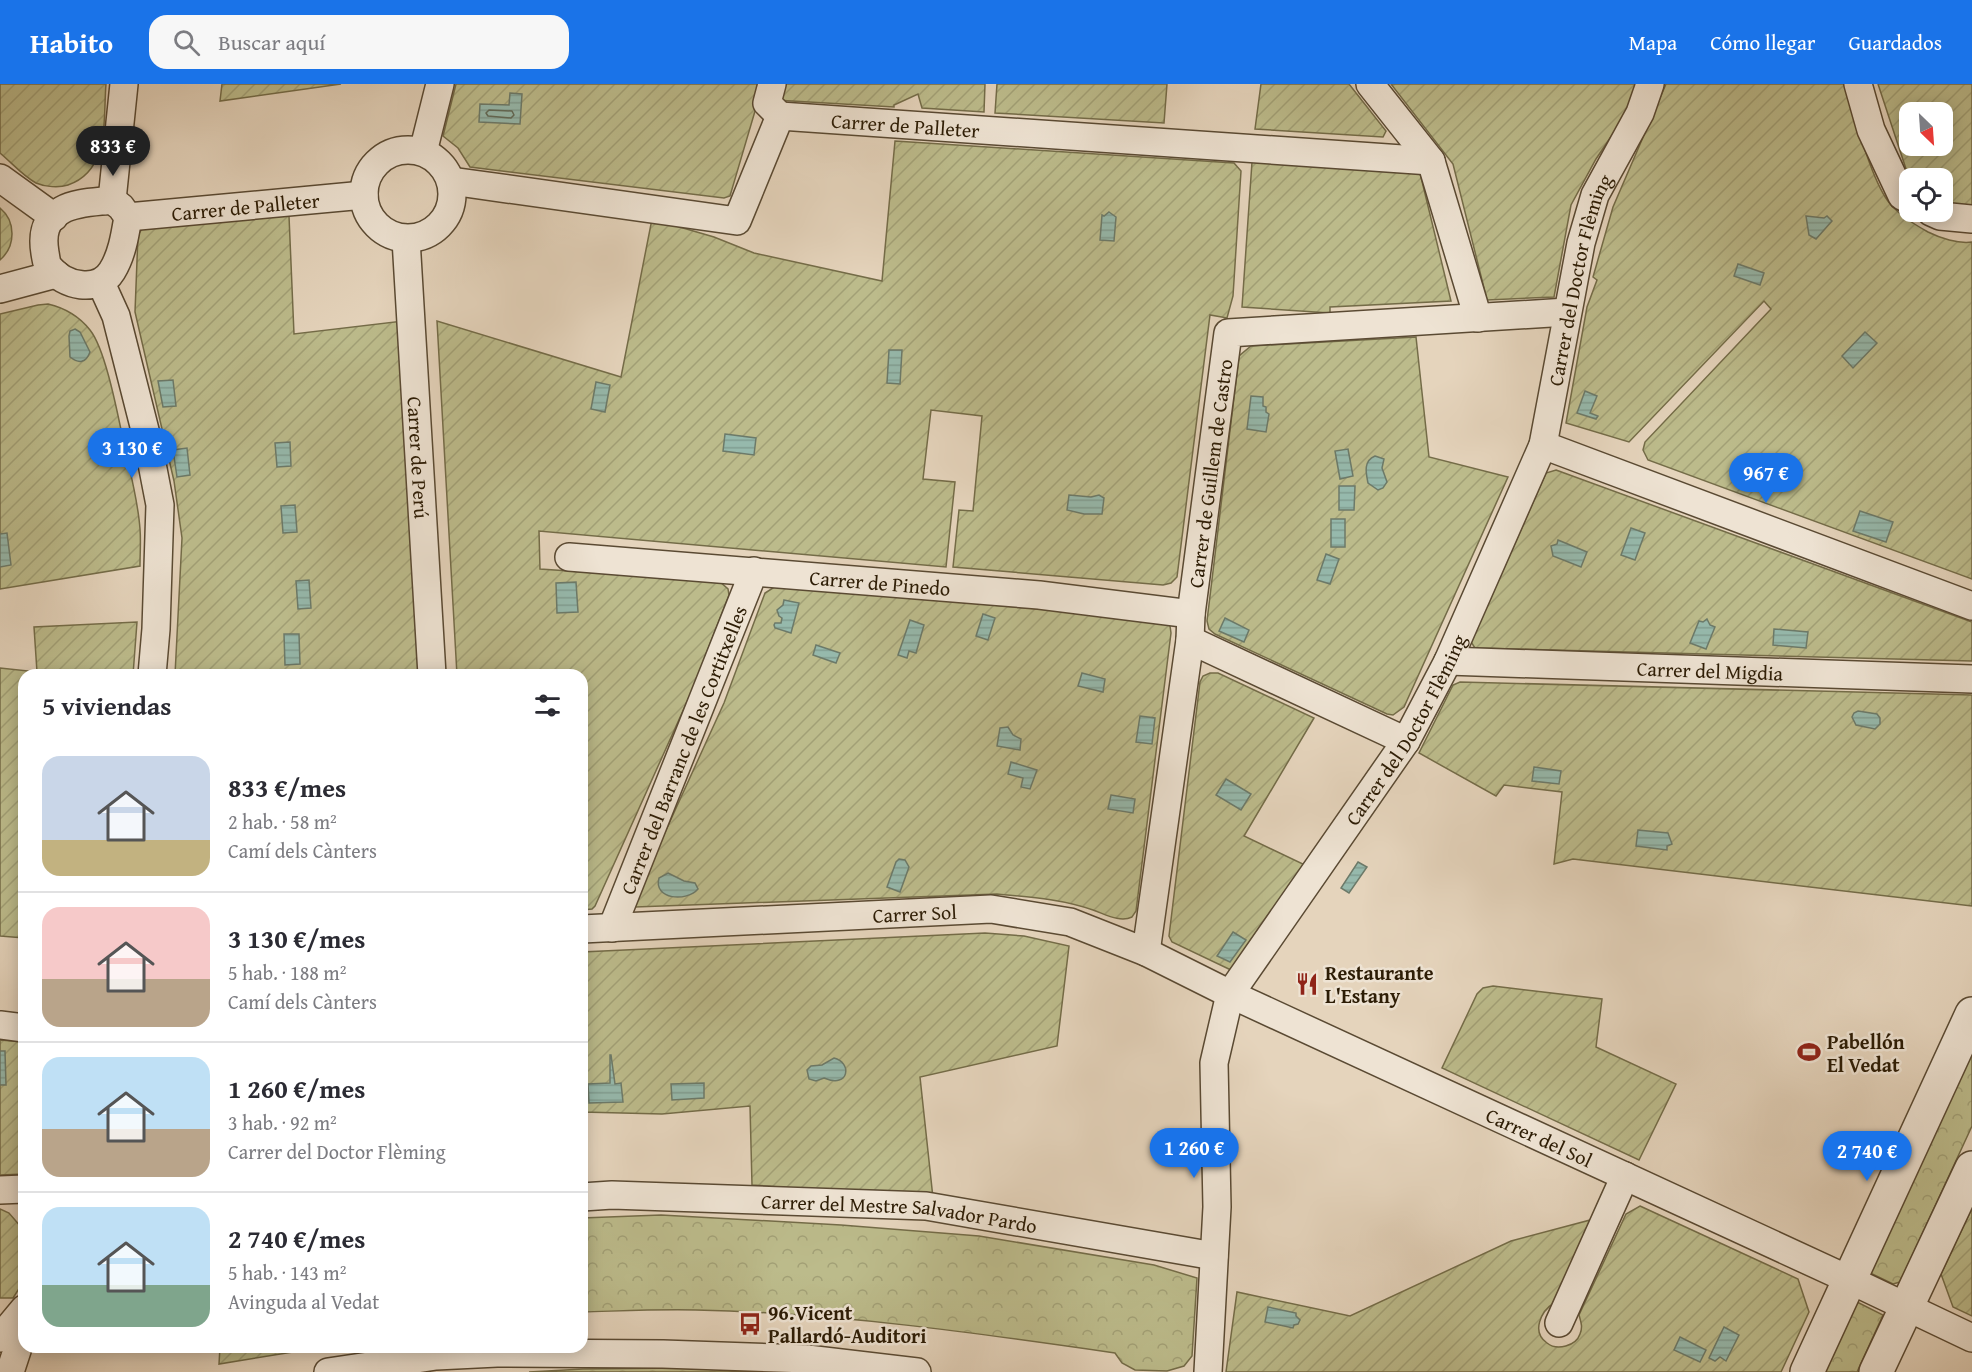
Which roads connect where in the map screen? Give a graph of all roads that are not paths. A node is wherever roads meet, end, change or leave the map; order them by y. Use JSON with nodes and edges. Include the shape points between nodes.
{"nodes":[{"id":1,"x":124,"y":84,"type":"edge"},
{"id":2,"x":440,"y":84,"type":"edge"},
{"id":3,"x":772,"y":84,"type":"edge"},
{"id":4,"x":1370,"y":84,"type":"edge"},
{"id":5,"x":1650,"y":84,"type":"edge"},
{"id":6,"x":1858,"y":84,"type":"edge"},
{"id":7,"x":780,"y":116,"type":"junction"},
{"id":8,"x":423,"y":152,"type":"junction"},
{"id":9,"x":1431,"y":162,"type":"junction"},
{"id":10,"x":0,"y":178,"type":"edge"},
{"id":11,"x":451,"y":181,"type":"junction"},
{"id":12,"x":1899,"y":190,"type":"edge"},
{"id":13,"x":364,"y":195,"type":"junction"},
{"id":14,"x":120,"y":208,"type":"junction"},
{"id":15,"x":54,"y":217,"type":"junction"},
{"id":16,"x":1953,"y":217,"type":"edge"},
{"id":17,"x":1972,"y":219,"type":"edge"},
{"id":18,"x":406,"y":239,"type":"junction"},
{"id":19,"x":56,"y":274,"type":"junction"},
{"id":20,"x":101,"y":283,"type":"junction"},
{"id":21,"x":0,"y":289,"type":"edge"},
{"id":22,"x":1568,"y":312,"type":"junction"},
{"id":23,"x":1478,"y":318,"type":"junction"},
{"id":24,"x":1543,"y":445,"type":"junction"},
{"id":25,"x":569,"y":556,"type":"dead end"},
{"id":26,"x":754,"y":571,"type":"junction"},
{"id":27,"x":1972,"y":606,"type":"edge"},
{"id":28,"x":1190,"y":627,"type":"junction"},
{"id":29,"x":1448,"y":661,"type":"junction"},
{"id":30,"x":153,"y":669,"type":"edge"},
{"id":31,"x":432,"y":669,"type":"edge"},
{"id":32,"x":1972,"y":679,"type":"edge"},
{"id":33,"x":1406,"y":741,"type":"junction"},
{"id":34,"x":588,"y":928,"type":"edge"},
{"id":35,"x":612,"y":928,"type":"junction"},
{"id":36,"x":1146,"y":952,"type":"junction"},
{"id":37,"x":1230,"y":994,"type":"junction"},
{"id":38,"x":1972,"y":1014,"type":"edge"},
{"id":39,"x":0,"y":1025,"type":"edge"},
{"id":40,"x":18,"y":1027,"type":"edge"},
{"id":41,"x":1972,"y":1168,"type":"edge"},
{"id":42,"x":1625,"y":1176,"type":"junction"},
{"id":43,"x":0,"y":1190,"type":"edge"},
{"id":44,"x":18,"y":1190,"type":"edge"},
{"id":45,"x":588,"y":1197,"type":"edge"},
{"id":46,"x":1215,"y":1256,"type":"junction"},
{"id":47,"x":1850,"y":1280,"type":"junction"},
{"id":48,"x":1907,"y":1307,"type":"junction"},
{"id":49,"x":18,"y":1317,"type":"edge"},
{"id":50,"x":1559,"y":1323,"type":"dead end"},
{"id":51,"x":0,"y":1338,"type":"edge"},
{"id":52,"x":1972,"y":1338,"type":"edge"},
{"id":53,"x":18,"y":1347,"type":"edge"},
{"id":54,"x":436,"y":1358,"type":"edge"},
{"id":55,"x":10,"y":1372,"type":"edge"},
{"id":56,"x":328,"y":1372,"type":"edge"},
{"id":57,"x":917,"y":1372,"type":"edge"},
{"id":58,"x":1208,"y":1372,"type":"edge"},
{"id":59,"x":1807,"y":1372,"type":"edge"},
{"id":60,"x":1876,"y":1372,"type":"edge"}],
"edges":[{"from":1,"to":14,"type":"street"},
{"from":2,"to":8,"type":"street"},
{"from":3,"to":7,"type":"street","via":[[767,103]]},
{"from":4,"to":9,"type":"street"},
{"from":5,"to":22,"type":"street","name":"Carrer del Doctor Flèming","via":[[1640,113],[1595,195]]},
{"from":6,"to":12,"type":"street","via":[[1871,130]]},
{"from":7,"to":9,"type":"street","name":"Carrer de Palleter"},
{"from":7,"to":11,"type":"street","via":[[737,221]]},
{"from":8,"to":11,"type":"street","via":[[442,165]]},
{"from":8,"to":13,"type":"street","via":[[398,151],[381,160],[369,174]]},
{"from":9,"to":23,"type":"street"},
{"from":10,"to":15,"type":"street"},
{"from":11,"to":18,"type":"street","via":[[452,204],[444,221],[427,234]]},
{"from":13,"to":14,"type":"street","name":"Carrer de Palleter"},
{"from":13,"to":18,"type":"street","via":[[370,216],[380,228]]},
{"from":14,"to":15,"type":"street","via":[[78,204],[62,209]]},
{"from":14,"to":20,"type":"street","via":[[123,245],[112,272]]},
{"from":15,"to":19,"type":"street","via":[[45,227],[43,239],[47,264]]},
{"from":16,"to":17,"type":"street"},
{"from":18,"to":31,"type":"street","name":"Carrer de Perú"},
{"from":19,"to":20,"type":"street","via":[[70,283]]},
{"from":19,"to":21,"type":"street"},
{"from":20,"to":30,"type":"street","via":[[116,316],[160,505]]},
{"from":22,"to":23,"type":"street","name":"Carrer de Guillem de Castro"},
{"from":22,"to":24,"type":"street","name":"Carrer del Doctor Flèming"},
{"from":23,"to":28,"type":"street","name":"Carrer de Guillem de Castro","via":[[1228,333]]},
{"from":24,"to":27,"type":"street"},
{"from":24,"to":29,"type":"street","name":"Carrer del Doctor Flèming"},
{"from":25,"to":26,"type":"street","name":"Carrer de Pinedo"},
{"from":26,"to":28,"type":"street","name":"Carrer de Pinedo","via":[[1039,595]]},
{"from":26,"to":35,"type":"street","name":"Carrer del Barranc de les Cortitxelles"},
{"from":28,"to":33,"type":"street","name":"Carrer de Pinedo"},
{"from":28,"to":36,"type":"street","name":"Carrer de Guillem de Castro"},
{"from":29,"to":32,"type":"street","name":"Carrer del Migdia"},
{"from":29,"to":33,"type":"street","name":"Carrer del Doctor Flèming"},
{"from":33,"to":37,"type":"street","name":"Carrer del Doctor Flèming"},
{"from":34,"to":35,"type":"street","name":"Carrer Sol"},
{"from":35,"to":36,"type":"street","name":"Carrer Sol","via":[[991,909],[1070,922]]},
{"from":36,"to":37,"type":"street","name":"Carrer Sol"},
{"from":37,"to":42,"type":"street","name":"Carrer del Sol"},
{"from":37,"to":46,"type":"street","name":"Carrer del Doctor Flèming","via":[[1214,1063]]},
{"from":38,"to":47,"type":"street"},
{"from":39,"to":40,"type":"street"},
{"from":41,"to":48,"type":"street"},
{"from":42,"to":47,"type":"street","name":"Carrer del Sol"},
{"from":42,"to":50,"type":"street"},
{"from":43,"to":44,"type":"street"},
{"from":45,"to":46,"type":"street","name":"Carrer del Mestre Salvador Pardo","via":[[926,1206]]},
{"from":46,"to":58,"type":"street","name":"Carrer del Doctor Flèming"},
{"from":47,"to":48,"type":"street","name":"Carrer del Sol"},
{"from":47,"to":59,"type":"street"},
{"from":48,"to":52,"type":"street","name":"Carrer del Sol"},
{"from":48,"to":60,"type":"street"},
{"from":49,"to":51,"type":"street"},
{"from":53,"to":55,"type":"street"},
{"from":54,"to":56,"type":"street"},
{"from":54,"to":57,"type":"street","via":[[496,1353],[663,1354],[807,1359]]}]}
